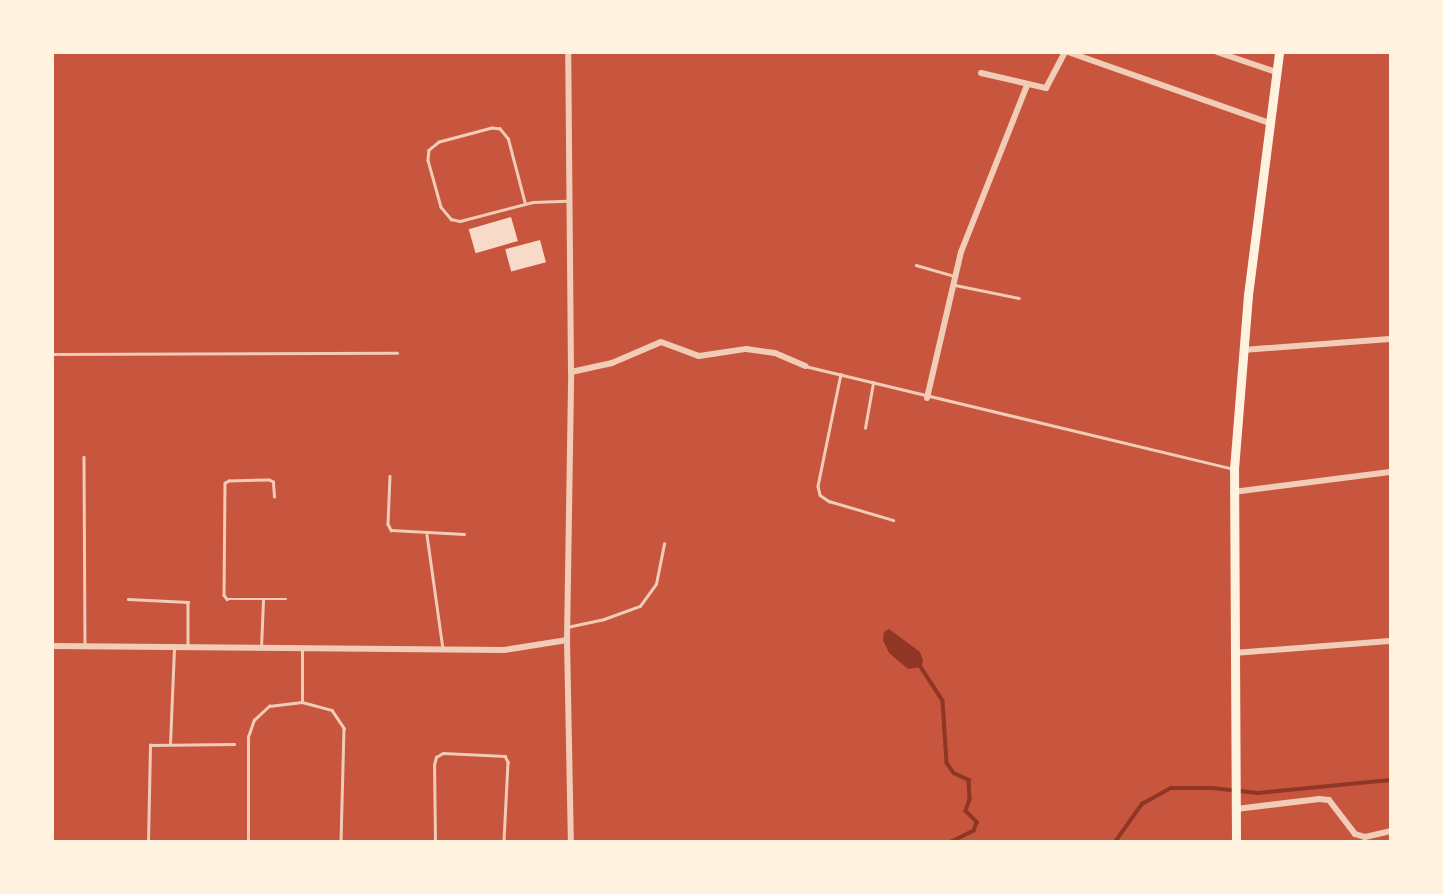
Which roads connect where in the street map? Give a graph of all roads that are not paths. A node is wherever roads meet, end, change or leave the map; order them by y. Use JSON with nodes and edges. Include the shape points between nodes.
{"nodes":[{"id":1,"x":568,"y":52,"type":"edge"},
{"id":2,"x":1067,"y":52,"type":"edge"},
{"id":3,"x":1217,"y":52,"type":"edge"},
{"id":4,"x":1279,"y":52,"type":"edge"},
{"id":5,"x":1276,"y":72,"type":"junction"},
{"id":6,"x":981,"y":73,"type":"dead end"},
{"id":7,"x":1027,"y":85,"type":"junction"},
{"id":8,"x":1270,"y":123,"type":"junction"},
{"id":9,"x":569,"y":201,"type":"junction"},
{"id":10,"x":525,"y":204,"type":"junction"},
{"id":11,"x":916,"y":265,"type":"dead end"},
{"id":12,"x":954,"y":276,"type":"junction"},
{"id":13,"x":952,"y":284,"type":"junction"},
{"id":14,"x":1019,"y":298,"type":"dead end"},
{"id":15,"x":1391,"y":339,"type":"edge"},
{"id":16,"x":1243,"y":350,"type":"junction"},
{"id":17,"x":397,"y":353,"type":"dead end"},
{"id":18,"x":52,"y":354,"type":"edge"},
{"id":19,"x":805,"y":366,"type":"joint"},
{"id":20,"x":571,"y":372,"type":"junction"},
{"id":21,"x":841,"y":374,"type":"junction"},
{"id":22,"x":873,"y":383,"type":"junction"},
{"id":23,"x":927,"y":398,"type":"junction"},
{"id":24,"x":864,"y":428,"type":"dead end"},
{"id":25,"x":84,"y":457,"type":"dead end"},
{"id":26,"x":1234,"y":469,"type":"junction"},
{"id":27,"x":1391,"y":472,"type":"edge"},
{"id":28,"x":390,"y":476,"type":"dead end"},
{"id":29,"x":1233,"y":492,"type":"junction"},
{"id":30,"x":274,"y":496,"type":"dead end"},
{"id":31,"x":893,"y":520,"type":"dead end"},
{"id":32,"x":427,"y":533,"type":"junction"},
{"id":33,"x":464,"y":534,"type":"dead end"},
{"id":34,"x":664,"y":544,"type":"dead end"},
{"id":35,"x":128,"y":598,"type":"dead end"},
{"id":36,"x":286,"y":599,"type":"dead end"},
{"id":37,"x":263,"y":600,"type":"junction"},
{"id":38,"x":567,"y":627,"type":"junction"},
{"id":39,"x":566,"y":640,"type":"junction"},
{"id":40,"x":1391,"y":641,"type":"edge"},
{"id":41,"x":52,"y":646,"type":"edge"},
{"id":42,"x":85,"y":646,"type":"junction"},
{"id":43,"x":174,"y":646,"type":"junction"},
{"id":44,"x":188,"y":647,"type":"junction"},
{"id":45,"x":261,"y":648,"type":"junction"},
{"id":46,"x":443,"y":649,"type":"junction"},
{"id":47,"x":302,"y":650,"type":"junction"},
{"id":48,"x":1234,"y":653,"type":"junction"},
{"id":49,"x":302,"y":702,"type":"junction"},
{"id":50,"x":170,"y":744,"type":"junction"},
{"id":51,"x":234,"y":744,"type":"dead end"},
{"id":52,"x":1236,"y":804,"type":"junction"},
{"id":53,"x":1391,"y":831,"type":"edge"},
{"id":54,"x":148,"y":842,"type":"edge"},
{"id":55,"x":248,"y":842,"type":"edge"},
{"id":56,"x":341,"y":842,"type":"edge"},
{"id":57,"x":435,"y":842,"type":"edge"},
{"id":58,"x":504,"y":842,"type":"edge"},
{"id":59,"x":570,"y":842,"type":"edge"},
{"id":60,"x":1236,"y":842,"type":"edge"}],
"edges":[{"from":1,"to":9,"type":"street"},
{"from":2,"to":7,"type":"street","via":[[1050,85]]},
{"from":2,"to":8,"type":"street"},
{"from":3,"to":5,"type":"street"},
{"from":4,"to":5,"type":"main road"},
{"from":5,"to":8,"type":"main road"},
{"from":6,"to":7,"type":"street"},
{"from":7,"to":12,"type":"street"},
{"from":8,"to":16,"type":"main road"},
{"from":9,"to":10,"type":"lane"},
{"from":9,"to":20,"type":"street"},
{"from":10,"to":10,"type":"lane","via":[[508,139],[500,129],[439,142],[429,150],[441,207],[451,219],[460,221]]},
{"from":11,"to":12,"type":"lane"},
{"from":12,"to":13,"type":"street"},
{"from":13,"to":14,"type":"lane"},
{"from":13,"to":23,"type":"street"},
{"from":15,"to":16,"type":"street"},
{"from":16,"to":26,"type":"main road"},
{"from":17,"to":18,"type":"lane"},
{"from":19,"to":20,"type":"street","via":[[775,353],[746,349],[699,356],[661,342]]},
{"from":19,"to":21,"type":"lane"},
{"from":20,"to":38,"type":"street"},
{"from":21,"to":22,"type":"lane"},
{"from":21,"to":31,"type":"lane","via":[[818,486],[820,495]]},
{"from":22,"to":23,"type":"lane"},
{"from":22,"to":24,"type":"lane"},
{"from":23,"to":26,"type":"lane"},
{"from":25,"to":42,"type":"lane"},
{"from":26,"to":29,"type":"main road"},
{"from":27,"to":29,"type":"street"},
{"from":28,"to":32,"type":"lane","via":[[391,530]]},
{"from":29,"to":48,"type":"main road"},
{"from":30,"to":37,"type":"lane","via":[[270,480],[229,481],[224,487],[224,595],[227,599]]},
{"from":32,"to":33,"type":"lane"},
{"from":32,"to":46,"type":"lane"},
{"from":34,"to":38,"type":"lane","via":[[656,584],[640,606]]},
{"from":35,"to":44,"type":"lane","via":[[188,602]]},
{"from":36,"to":37,"type":"lane"},
{"from":37,"to":45,"type":"lane"},
{"from":38,"to":39,"type":"street"},
{"from":39,"to":46,"type":"street","via":[[503,650]]},
{"from":39,"to":59,"type":"street"},
{"from":40,"to":48,"type":"street"},
{"from":41,"to":42,"type":"street"},
{"from":42,"to":43,"type":"street"},
{"from":43,"to":44,"type":"street"},
{"from":43,"to":50,"type":"lane"},
{"from":44,"to":45,"type":"street"},
{"from":45,"to":47,"type":"street"},
{"from":46,"to":47,"type":"street"},
{"from":47,"to":49,"type":"lane"},
{"from":48,"to":52,"type":"main road"},
{"from":49,"to":55,"type":"lane","via":[[269,706],[254,720],[248,737]]},
{"from":49,"to":56,"type":"lane","via":[[332,710],[344,728]]},
{"from":50,"to":51,"type":"lane"},
{"from":50,"to":54,"type":"lane","via":[[149,747]]},
{"from":52,"to":53,"type":"street","via":[[1329,800],[1355,834],[1365,837]]},
{"from":52,"to":60,"type":"main road"},
{"from":57,"to":58,"type":"lane","via":[[434,765],[443,752],[505,756]]}]}
